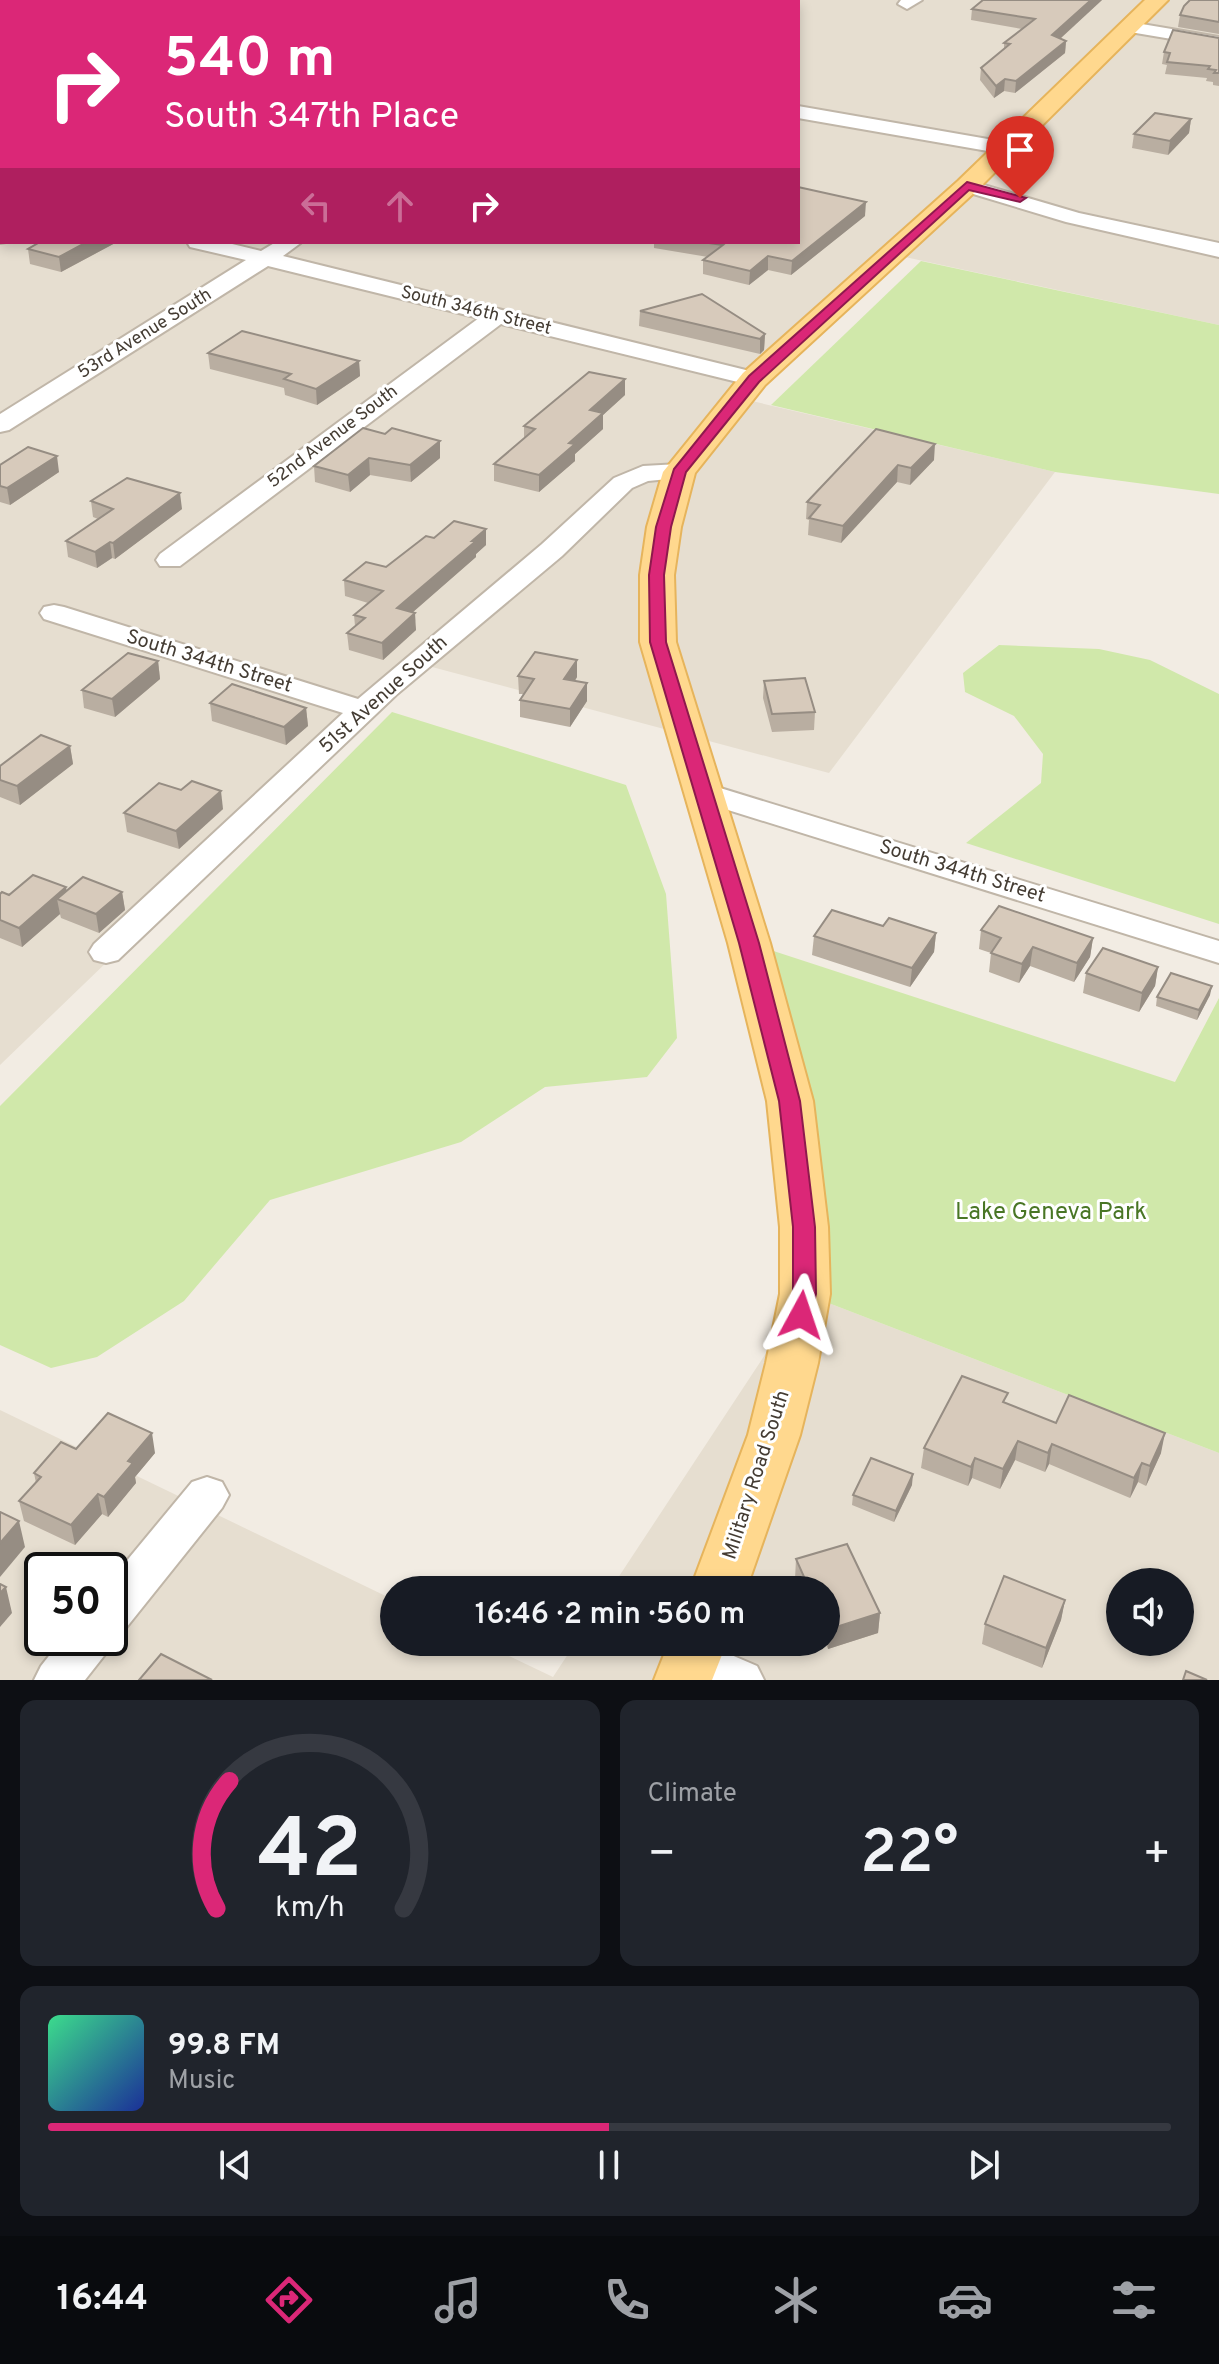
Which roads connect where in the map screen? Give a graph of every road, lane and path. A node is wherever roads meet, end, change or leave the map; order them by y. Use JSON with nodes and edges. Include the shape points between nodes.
{"nodes":[{"id":1,"x":1157,"y":0,"type":"edge"},
{"id":2,"x":1130,"y":27,"type":"junction"},
{"id":3,"x":1219,"y":42,"type":"edge"},
{"id":4,"x":800,"y":112,"type":"edge"},
{"id":5,"x":1005,"y":148,"type":"junction"},
{"id":6,"x":967,"y":186,"type":"junction"},
{"id":7,"x":206,"y":244,"type":"edge"},
{"id":8,"x":288,"y":244,"type":"edge"},
{"id":9,"x":1219,"y":250,"type":"edge"},
{"id":10,"x":264,"y":259,"type":"junction"},
{"id":11,"x":497,"y":316,"type":"junction"},
{"id":12,"x":754,"y":379,"type":"junction"},
{"id":13,"x":0,"y":425,"type":"edge"},
{"id":14,"x":679,"y":472,"type":"junction"},
{"id":15,"x":170,"y":560,"type":"dead end"},
{"id":16,"x":54,"y":613,"type":"dead end"},
{"id":17,"x":364,"y":710,"type":"junction"},
{"id":18,"x":704,"y":792,"type":"junction"},
{"id":19,"x":106,"y":952,"type":"dead end"},
{"id":20,"x":1219,"y":952,"type":"edge"},
{"id":21,"x":207,"y":1495,"type":"dead end"},
{"id":22,"x":723,"y":1576,"type":"edge"},
{"id":23,"x":128,"y":1592,"type":"edge"},
{"id":24,"x":76,"y":1656,"type":"edge"},
{"id":25,"x":57,"y":1680,"type":"edge"}],
"edges":[{"from":1,"to":2,"type":"main road","name":"Military Road South"},
{"from":2,"to":3,"type":"street"},
{"from":2,"to":5,"type":"main road","name":"Military Road South"},
{"from":4,"to":5,"type":"street"},
{"from":5,"to":6,"type":"main road","name":"Military Road South"},
{"from":6,"to":9,"type":"street","via":[[1076,219]]},
{"from":6,"to":12,"type":"main road","name":"Military Road South"},
{"from":7,"to":10,"type":"street","name":"South 346th Street"},
{"from":8,"to":10,"type":"street","name":"53rd Avenue South"},
{"from":10,"to":11,"type":"street","name":"South 346th Street"},
{"from":10,"to":13,"type":"street","name":"53rd Avenue South"},
{"from":11,"to":12,"type":"street","name":"South 346th Street"},
{"from":11,"to":15,"type":"street","name":"52nd Avenue South"},
{"from":12,"to":14,"type":"main road","name":"Military Road South"},
{"from":14,"to":17,"type":"street","name":"51st Avenue South","via":[[643,474],[623,483]]},
{"from":14,"to":18,"type":"main road","name":"Military Road South","via":[[657,575],[658,642]]},
{"from":16,"to":17,"type":"street","name":"South 344th Street"},
{"from":17,"to":19,"type":"street","name":"51st Avenue South"},
{"from":18,"to":20,"type":"street","name":"South 344th Street"},
{"from":18,"to":22,"type":"main road","name":"Military Road South","via":[[790,1101],[804,1227],[805,1294],[792,1363],[774,1435]]},
{"from":21,"to":23,"type":"street"},
{"from":24,"to":25,"type":"street"}]}
